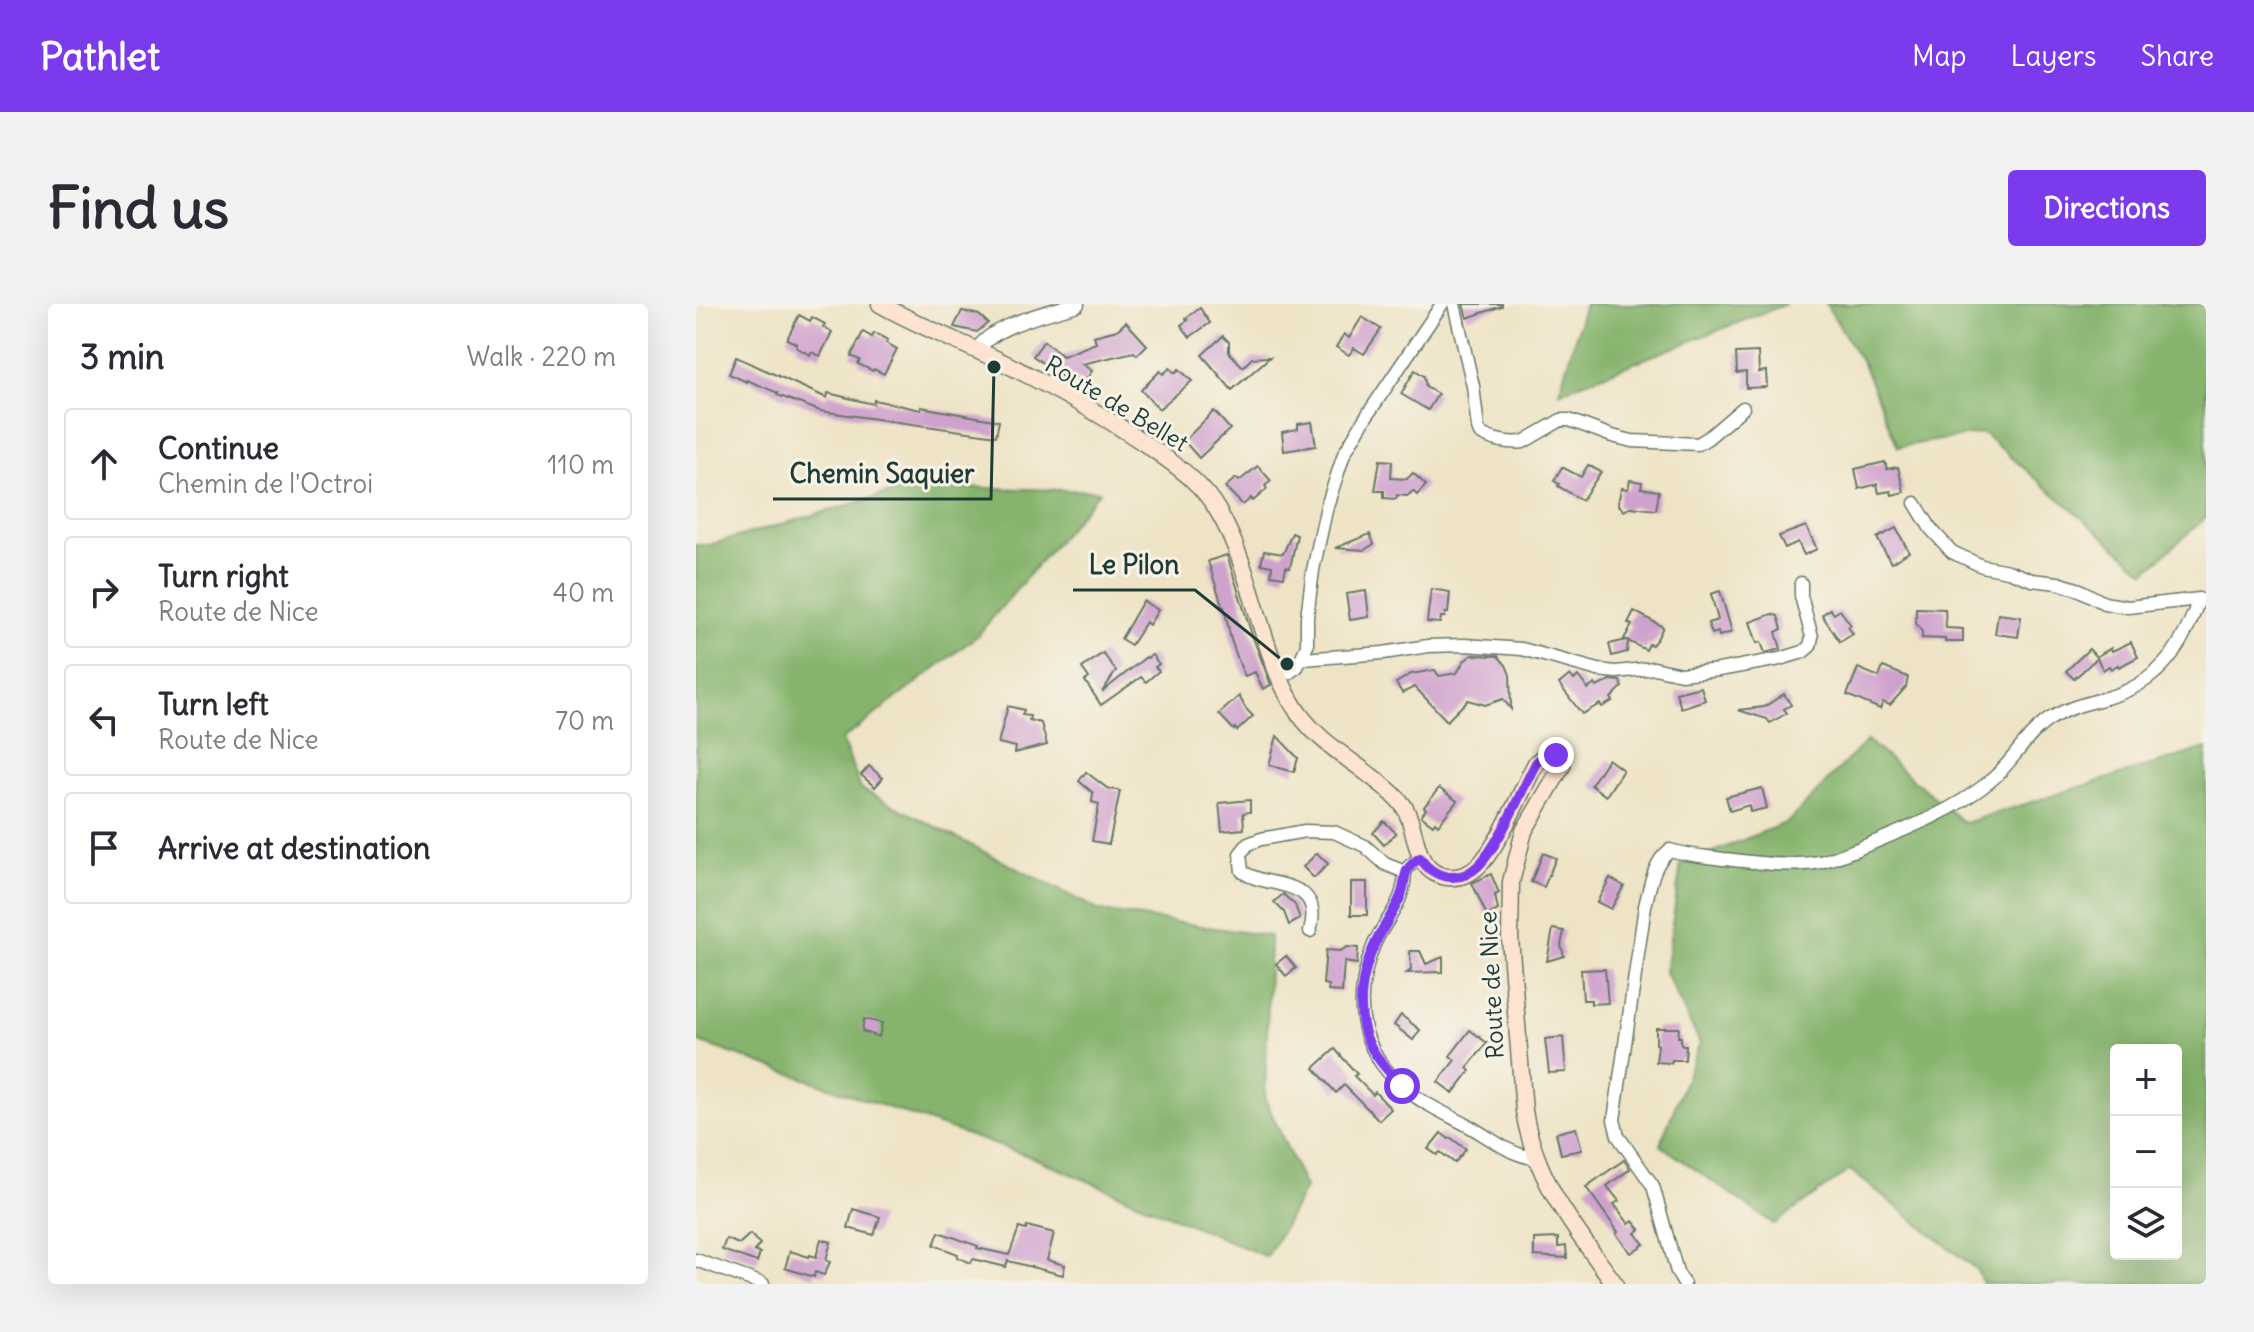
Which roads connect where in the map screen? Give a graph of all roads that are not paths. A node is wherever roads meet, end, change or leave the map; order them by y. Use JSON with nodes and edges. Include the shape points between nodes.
{"nodes":[{"id":1,"x":880,"y":304,"type":"edge"},
{"id":2,"x":1077,"y":304,"type":"edge"},
{"id":3,"x":1442,"y":304,"type":"edge"},
{"id":4,"x":1454,"y":304,"type":"edge"},
{"id":5,"x":977,"y":351,"type":"junction"},
{"id":6,"x":1743,"y":408,"type":"dead end"},
{"id":7,"x":1915,"y":503,"type":"dead end"},
{"id":8,"x":1801,"y":583,"type":"dead end"},
{"id":9,"x":1303,"y":659,"type":"junction"},
{"id":10,"x":1281,"y":678,"type":"junction"},
{"id":11,"x":1420,"y":858,"type":"junction"},
{"id":12,"x":1405,"y":872,"type":"junction"},
{"id":13,"x":1310,"y":931,"type":"dead end"},
{"id":14,"x":1535,"y":1158,"type":"junction"},
{"id":15,"x":696,"y":1260,"type":"edge"},
{"id":16,"x":763,"y":1284,"type":"edge"},
{"id":17,"x":1615,"y":1284,"type":"edge"},
{"id":18,"x":1684,"y":1284,"type":"edge"}],
"edges":[{"from":1,"to":5,"type":"main road","name":"Route de Bellet"},
{"from":2,"to":5,"type":"street","via":[[1005,328]]},
{"from":3,"to":9,"type":"street","via":[[1341,461],[1313,570]]},
{"from":4,"to":6,"type":"street","via":[[1478,428],[1485,436],[1523,442],[1569,420],[1632,441],[1698,444]]},
{"from":5,"to":10,"type":"main road","name":"Route de Bellet","via":[[1094,411],[1197,482],[1228,528]]},
{"from":7,"to":18,"type":"street","via":[[1952,552],[1982,566],[2069,586],[2104,603],[2128,607],[2199,599],[2189,630],[2154,672],[2126,691],[2050,719],[1990,781],[1938,814],[1822,862],[1757,864],[1670,850],[1661,856],[1645,906],[1614,1120],[1618,1136],[1653,1186]]},
{"from":8,"to":9,"type":"street","via":[[1810,646],[1780,659],[1719,670],[1616,672],[1522,649],[1465,645]]},
{"from":9,"to":10,"type":"street"},
{"from":10,"to":11,"type":"main road","name":"Route de Bellet","via":[[1305,723],[1405,808]]},
{"from":11,"to":12,"type":"street"},
{"from":11,"to":14,"type":"main road","name":"Route de Nice","via":[[1436,874],[1451,878],[1469,873],[1490,851],[1536,763],[1550,754],[1560,760],[1558,775],[1524,831],[1511,882],[1510,938],[1524,1111]]},
{"from":12,"to":13,"type":"street","via":[[1334,832],[1289,833],[1248,844],[1240,854],[1242,871],[1289,885],[1307,898]]},
{"from":12,"to":14,"type":"street","via":[[1401,896],[1374,945],[1363,981],[1366,1038],[1402,1086],[1517,1155]]},
{"from":14,"to":17,"type":"main road","name":"Route de Nice"},
{"from":15,"to":16,"type":"street"}]}
